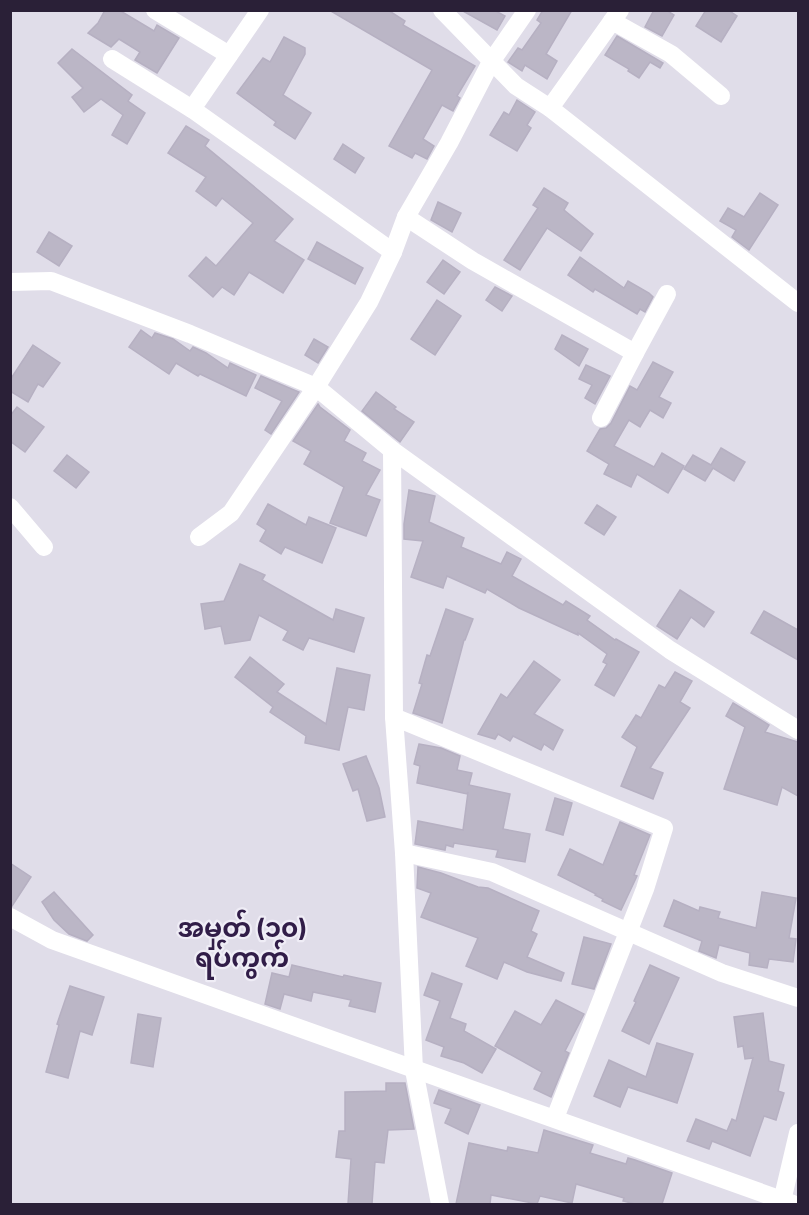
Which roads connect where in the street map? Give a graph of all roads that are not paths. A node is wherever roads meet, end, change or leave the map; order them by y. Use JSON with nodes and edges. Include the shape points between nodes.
{"nodes":[{"id":1,"x":155,"y":10,"type":"edge"},
{"id":2,"x":260,"y":10,"type":"edge"},
{"id":3,"x":442,"y":10,"type":"edge"},
{"id":4,"x":527,"y":10,"type":"edge"},
{"id":5,"x":616,"y":16,"type":"edge"},
{"id":6,"x":229,"y":55,"type":"junction"},
{"id":7,"x":112,"y":59,"type":"dead end"},
{"id":8,"x":491,"y":62,"type":"junction"},
{"id":9,"x":721,"y":96,"type":"dead end"},
{"id":10,"x":550,"y":108,"type":"junction"},
{"id":11,"x":192,"y":109,"type":"junction"},
{"id":12,"x":406,"y":218,"type":"junction"},
{"id":13,"x":393,"y":252,"type":"junction"},
{"id":14,"x":10,"y":282,"type":"edge"},
{"id":15,"x":667,"y":294,"type":"dead end"},
{"id":16,"x":798,"y":303,"type":"edge"},
{"id":17,"x":636,"y":353,"type":"junction"},
{"id":18,"x":316,"y":387,"type":"junction"},
{"id":19,"x":600,"y":418,"type":"dead end"},
{"id":20,"x":392,"y":450,"type":"junction"},
{"id":21,"x":10,"y":507,"type":"edge"},
{"id":22,"x":199,"y":537,"type":"dead end"},
{"id":23,"x":44,"y":547,"type":"dead end"},
{"id":24,"x":394,"y":717,"type":"junction"},
{"id":25,"x":798,"y":730,"type":"edge"},
{"id":26,"x":404,"y":853,"type":"junction"},
{"id":27,"x":10,"y":917,"type":"edge"},
{"id":28,"x":627,"y":931,"type":"junction"},
{"id":29,"x":798,"y":998,"type":"edge"},
{"id":30,"x":414,"y":1070,"type":"junction"},
{"id":31,"x":555,"y":1119,"type":"junction"},
{"id":32,"x":798,"y":1133,"type":"edge"},
{"id":33,"x":788,"y":1203,"type":"edge"},
{"id":34,"x":440,"y":1204,"type":"edge"}],
"edges":[{"from":1,"to":6,"type":"street"},
{"from":2,"to":6,"type":"street"},
{"from":3,"to":8,"type":"street"},
{"from":4,"to":8,"type":"street"},
{"from":5,"to":9,"type":"street","via":[[671,54]]},
{"from":5,"to":10,"type":"street"},
{"from":6,"to":11,"type":"street"},
{"from":7,"to":11,"type":"street"},
{"from":8,"to":10,"type":"street","via":[[516,86]]},
{"from":8,"to":12,"type":"street"},
{"from":10,"to":16,"type":"street"},
{"from":11,"to":13,"type":"street"},
{"from":12,"to":13,"type":"street"},
{"from":12,"to":17,"type":"street","via":[[473,261]]},
{"from":13,"to":18,"type":"street","via":[[369,302]]},
{"from":14,"to":18,"type":"street","via":[[51,281]]},
{"from":15,"to":17,"type":"street"},
{"from":17,"to":19,"type":"street"},
{"from":18,"to":20,"type":"street"},
{"from":18,"to":22,"type":"street","via":[[231,513]]},
{"from":20,"to":24,"type":"street"},
{"from":20,"to":25,"type":"street","via":[[670,650]]},
{"from":21,"to":23,"type":"street"},
{"from":24,"to":26,"type":"street"},
{"from":24,"to":28,"type":"street","via":[[664,828]]},
{"from":26,"to":28,"type":"street","via":[[492,872]]},
{"from":26,"to":30,"type":"street"},
{"from":27,"to":30,"type":"street","via":[[52,940]]},
{"from":28,"to":29,"type":"street","via":[[722,973]]},
{"from":28,"to":31,"type":"street"},
{"from":30,"to":31,"type":"street"},
{"from":30,"to":34,"type":"street"},
{"from":31,"to":33,"type":"street"},
{"from":32,"to":33,"type":"street"}]}
